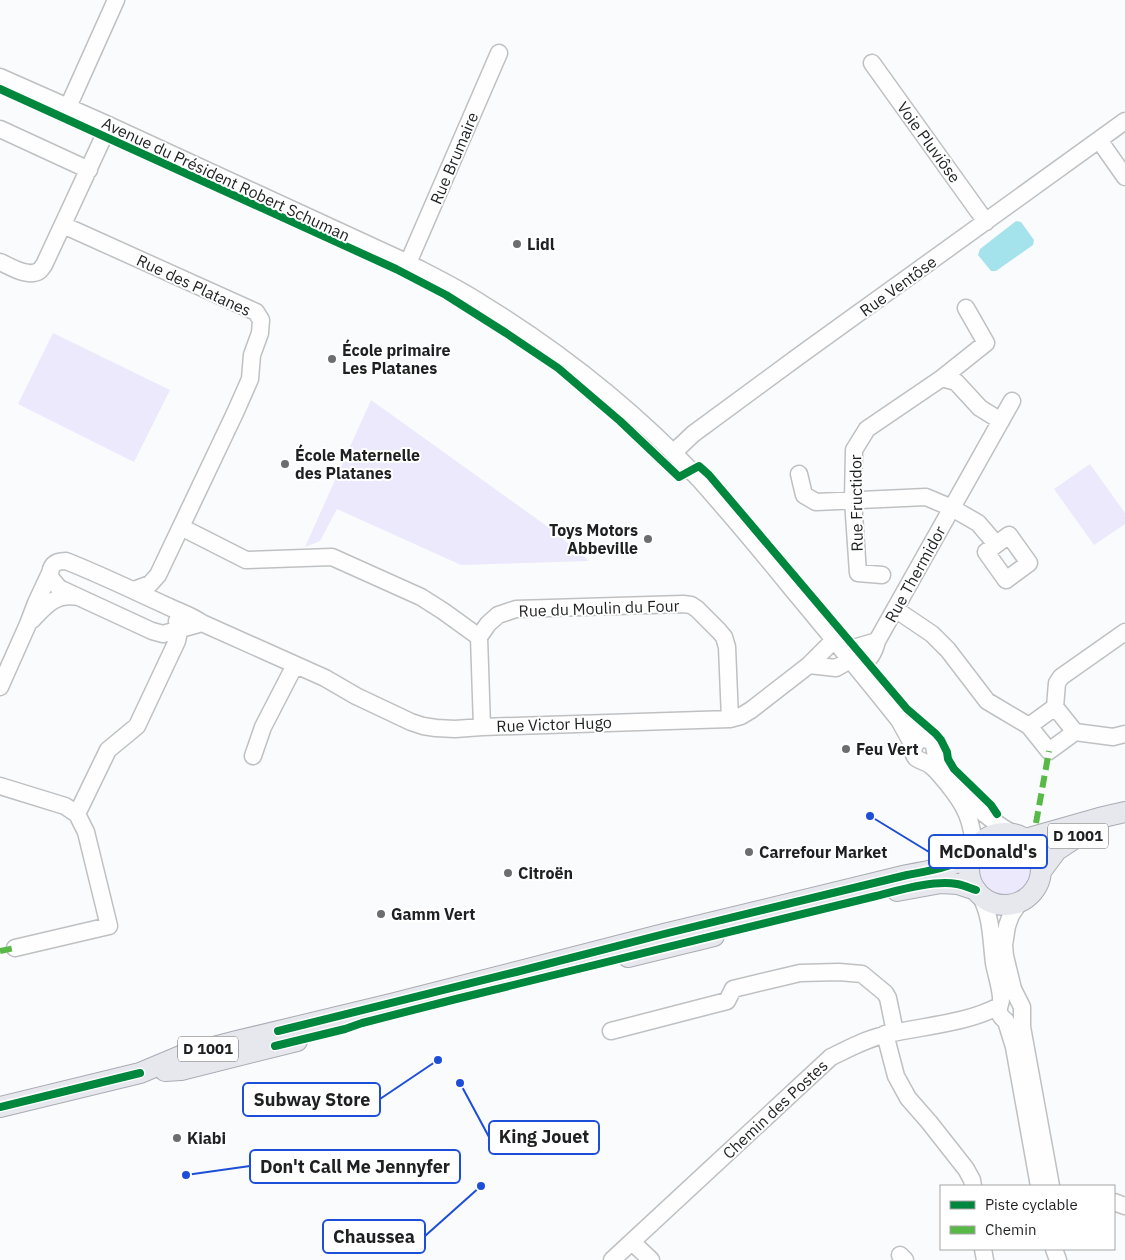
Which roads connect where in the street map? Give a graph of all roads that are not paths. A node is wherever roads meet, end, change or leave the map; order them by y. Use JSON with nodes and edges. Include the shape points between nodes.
{"nodes":[{"id":1,"x":116,"y":0,"type":"edge"},
{"id":2,"x":499,"y":53,"type":"dead end"},
{"id":3,"x":872,"y":63,"type":"dead end"},
{"id":4,"x":0,"y":77,"type":"edge"},
{"id":5,"x":68,"y":107,"type":"junction"},
{"id":6,"x":1125,"y":121,"type":"edge"},
{"id":7,"x":109,"y":125,"type":"junction"},
{"id":8,"x":0,"y":129,"type":"edge"},
{"id":9,"x":1099,"y":140,"type":"junction"},
{"id":10,"x":89,"y":170,"type":"junction"},
{"id":11,"x":1125,"y":177,"type":"edge"},
{"id":12,"x":986,"y":222,"type":"junction"},
{"id":13,"x":63,"y":225,"type":"junction"},
{"id":14,"x":0,"y":262,"type":"edge"},
{"id":15,"x":408,"y":263,"type":"junction"},
{"id":16,"x":966,"y":308,"type":"dead end"},
{"id":17,"x":942,"y":378,"type":"junction"},
{"id":18,"x":1012,"y":401,"type":"dead end"},
{"id":19,"x":1001,"y":421,"type":"junction"},
{"id":20,"x":673,"y":453,"type":"junction"},
{"id":21,"x":799,"y":474,"type":"dead end"},
{"id":22,"x":853,"y":500,"type":"junction"},
{"id":23,"x":952,"y":508,"type":"junction"},
{"id":24,"x":181,"y":527,"type":"junction"},
{"id":25,"x":996,"y":544,"type":"dead end"},
{"id":26,"x":50,"y":573,"type":"junction"},
{"id":27,"x":158,"y":575,"type":"junction"},
{"id":28,"x":882,"y":575,"type":"dead end"},
{"id":29,"x":134,"y":590,"type":"junction"},
{"id":30,"x":79,"y":598,"type":"junction"},
{"id":31,"x":166,"y":606,"type":"junction"},
{"id":32,"x":895,"y":609,"type":"junction"},
{"id":33,"x":202,"y":623,"type":"junction"},
{"id":34,"x":28,"y":624,"type":"junction"},
{"id":35,"x":172,"y":629,"type":"junction"},
{"id":36,"x":1125,"y":632,"type":"edge"},
{"id":37,"x":479,"y":637,"type":"junction"},
{"id":38,"x":877,"y":640,"type":"junction"},
{"id":39,"x":846,"y":655,"type":"junction"},
{"id":40,"x":295,"y":665,"type":"junction"},
{"id":41,"x":809,"y":665,"type":"junction"},
{"id":42,"x":0,"y":687,"type":"edge"},
{"id":43,"x":1055,"y":707,"type":"junction"},
{"id":44,"x":730,"y":719,"type":"junction"},
{"id":45,"x":1029,"y":726,"type":"junction"},
{"id":46,"x":482,"y":727,"type":"junction"},
{"id":47,"x":1075,"y":732,"type":"junction"},
{"id":48,"x":1125,"y":734,"type":"edge"},
{"id":49,"x":253,"y":756,"type":"dead end"},
{"id":50,"x":929,"y":758,"type":"junction"},
{"id":51,"x":0,"y":786,"type":"edge"},
{"id":52,"x":1125,"y":812,"type":"edge"},
{"id":53,"x":77,"y":814,"type":"junction"},
{"id":54,"x":1125,"y":822,"type":"edge"},
{"id":55,"x":1020,"y":837,"type":"junction"},
{"id":56,"x":973,"y":854,"type":"junction"},
{"id":57,"x":1042,"y":870,"type":"junction"},
{"id":58,"x":978,"y":893,"type":"junction"},
{"id":59,"x":1019,"y":903,"type":"junction"},
{"id":60,"x":15,"y":948,"type":"dead end"},
{"id":61,"x":1020,"y":1008,"type":"junction"},
{"id":62,"x":1002,"y":1012,"type":"junction"},
{"id":63,"x":611,"y":1031,"type":"dead end"},
{"id":64,"x":890,"y":1033,"type":"junction"},
{"id":65,"x":140,"y":1073,"type":"junction"},
{"id":66,"x":0,"y":1107,"type":"edge"},
{"id":67,"x":972,"y":1185,"type":"edge"},
{"id":68,"x":1039,"y":1185,"type":"edge"},
{"id":69,"x":1051,"y":1185,"type":"edge"},
{"id":70,"x":632,"y":1242,"type":"junction"},
{"id":71,"x":612,"y":1260,"type":"edge"},
{"id":72,"x":651,"y":1260,"type":"edge"}],
"edges":[{"from":1,"to":5,"type":"street"},
{"from":2,"to":15,"type":"street","name":"Rue Brumaire"},
{"from":3,"to":12,"type":"street","name":"Voie Pluviôse"},
{"from":4,"to":5,"type":"street","name":"Avenue du Président Robert Schuman"},
{"from":5,"to":7,"type":"street","name":"Avenue du Président Robert Schuman"},
{"from":6,"to":9,"type":"street","name":"Rue Ventôse"},
{"from":7,"to":10,"type":"street"},
{"from":7,"to":15,"type":"street","name":"Avenue du Président Robert Schuman"},
{"from":8,"to":10,"type":"street"},
{"from":9,"to":11,"type":"street"},
{"from":9,"to":12,"type":"street","name":"Rue Ventôse"},
{"from":10,"to":13,"type":"street"},
{"from":12,"to":20,"type":"street","name":"Rue Ventôse","via":[[693,434]]},
{"from":13,"to":14,"type":"street","via":[[38,272],[23,272]]},
{"from":13,"to":24,"type":"street","name":"Rue des Platanes","via":[[256,312],[261,320],[250,379]]},
{"from":15,"to":20,"type":"street","name":"Avenue du Président Robert Schuman","via":[[480,302],[533,337],[608,395]]},
{"from":16,"to":17,"type":"street","name":"Rue Fructidor","via":[[986,343]]},
{"from":17,"to":19,"type":"street","via":[[956,382],[980,408]]},
{"from":17,"to":22,"type":"street","name":"Rue Fructidor","via":[[866,429],[854,450]]},
{"from":18,"to":19,"type":"street","name":"Rue Thermidor"},
{"from":19,"to":23,"type":"street","name":"Rue Thermidor"},
{"from":20,"to":39,"type":"street","name":"Avenue du Président Robert Schuman","via":[[729,514]]},
{"from":21,"to":22,"type":"street","via":[[804,495],[816,502]]},
{"from":22,"to":23,"type":"street","via":[[926,497]]},
{"from":22,"to":28,"type":"street","name":"Rue Fructidor","via":[[858,573]]},
{"from":23,"to":25,"type":"street","name":"Rue Thermidor","via":[[978,524]]},
{"from":23,"to":32,"type":"street","name":"Rue Thermidor"},
{"from":24,"to":27,"type":"street","name":"Rue des Platanes"},
{"from":24,"to":37,"type":"street","via":[[246,560],[332,558],[421,597]]},
{"from":26,"to":29,"type":"street","name":"Rue Victor Hugo","via":[[58,561],[66,561]]},
{"from":26,"to":30,"type":"street","via":[[59,588]]},
{"from":26,"to":34,"type":"street"},
{"from":27,"to":29,"type":"street","via":[[150,584]]},
{"from":27,"to":31,"type":"street","via":[[160,596]]},
{"from":29,"to":31,"type":"street","name":"Rue Victor Hugo"},
{"from":30,"to":34,"type":"street","via":[[68,595],[58,598],[45,605]]},
{"from":30,"to":35,"type":"street","via":[[152,631]]},
{"from":31,"to":33,"type":"street","name":"Rue Victor Hugo"},
{"from":31,"to":35,"type":"street","name":"Rue Victor Hugo","via":[[176,615]]},
{"from":32,"to":38,"type":"street","name":"Rue Thermidor"},
{"from":32,"to":45,"type":"street","via":[[932,634],[948,650],[986,701]]},
{"from":33,"to":35,"type":"street"},
{"from":33,"to":40,"type":"street","name":"Rue Victor Hugo"},
{"from":34,"to":42,"type":"street"},
{"from":35,"to":53,"type":"street","name":"Rue Victor Hugo","via":[[172,650],[138,726],[108,750]]},
{"from":36,"to":43,"type":"street","via":[[1061,677],[1057,683]]},
{"from":37,"to":44,"type":"street","name":"Rue du Moulin du Four","via":[[498,615],[516,609],[691,605],[724,637]]},
{"from":37,"to":46,"type":"street"},
{"from":38,"to":39,"type":"street","name":"Rue Thermidor"},
{"from":38,"to":39,"type":"street","name":"Rue Thermidor","via":[[875,651],[867,662]]},
{"from":39,"to":41,"type":"street","name":"Rue Victor Hugo"},
{"from":39,"to":41,"type":"street","via":[[836,668]]},
{"from":39,"to":50,"type":"street","name":"Avenue du Président Robert Schuman","via":[[919,743],[928,739],[934,744]]},
{"from":40,"to":46,"type":"street","name":"Rue Victor Hugo","via":[[410,722],[455,729]]},
{"from":40,"to":49,"type":"street","via":[[263,727]]},
{"from":41,"to":44,"type":"street","name":"Rue Victor Hugo","via":[[751,710]]},
{"from":43,"to":45,"type":"street"},
{"from":43,"to":47,"type":"street"},
{"from":44,"to":46,"type":"street","name":"Rue Victor Hugo"},
{"from":45,"to":47,"type":"street","via":[[1049,751]]},
{"from":47,"to":48,"type":"street"},
{"from":50,"to":55,"type":"street","via":[[976,807]]},
{"from":50,"to":56,"type":"street","via":[[930,765],[958,798],[971,823]]},
{"from":51,"to":53,"type":"street","via":[[65,806]]},
{"from":52,"to":55,"type":"main road","number":"D 1001"},
{"from":53,"to":60,"type":"street","via":[[86,832],[109,926]]},
{"from":54,"to":57,"type":"main road","number":"D 1001","via":[[1077,837],[1057,850]]},
{"from":55,"to":56,"type":"main road","via":[[996,834],[980,844]]},
{"from":55,"to":57,"type":"main road","via":[[1037,852]]},
{"from":56,"to":58,"type":"main road","via":[[970,874]]},
{"from":56,"to":65,"type":"main road","number":"D 1001","via":[[942,868],[210,1048]]},
{"from":57,"to":59,"type":"main road","via":[[1035,890]]},
{"from":58,"to":59,"type":"main road","via":[[998,905]]},
{"from":58,"to":62,"type":"street","via":[[991,926]]},
{"from":58,"to":65,"type":"main road","number":"D 1001","via":[[958,884],[941,883],[876,896],[181,1070]]},
{"from":59,"to":61,"type":"street","via":[[1007,926],[1004,945]]},
{"from":61,"to":62,"type":"street","name":"Chemin des Postes","via":[[1015,999],[1008,998]]},
{"from":61,"to":69,"type":"street"},
{"from":62,"to":64,"type":"street","name":"Chemin des Postes","via":[[990,1011],[970,1018]]},
{"from":62,"to":68,"type":"street","via":[[1014,1047]]},
{"from":63,"to":64,"type":"street","via":[[727,1001],[734,990],[800,973],[838,972],[862,974],[885,993]]},
{"from":64,"to":67,"type":"street","via":[[891,1061],[896,1076],[908,1098],[966,1169]]},
{"from":64,"to":70,"type":"street","name":"Chemin des Postes","via":[[831,1057]]},
{"from":65,"to":66,"type":"main road","number":"D 1001"},
{"from":70,"to":71,"type":"street","name":"Chemin des Postes"},
{"from":70,"to":72,"type":"street"}]}
